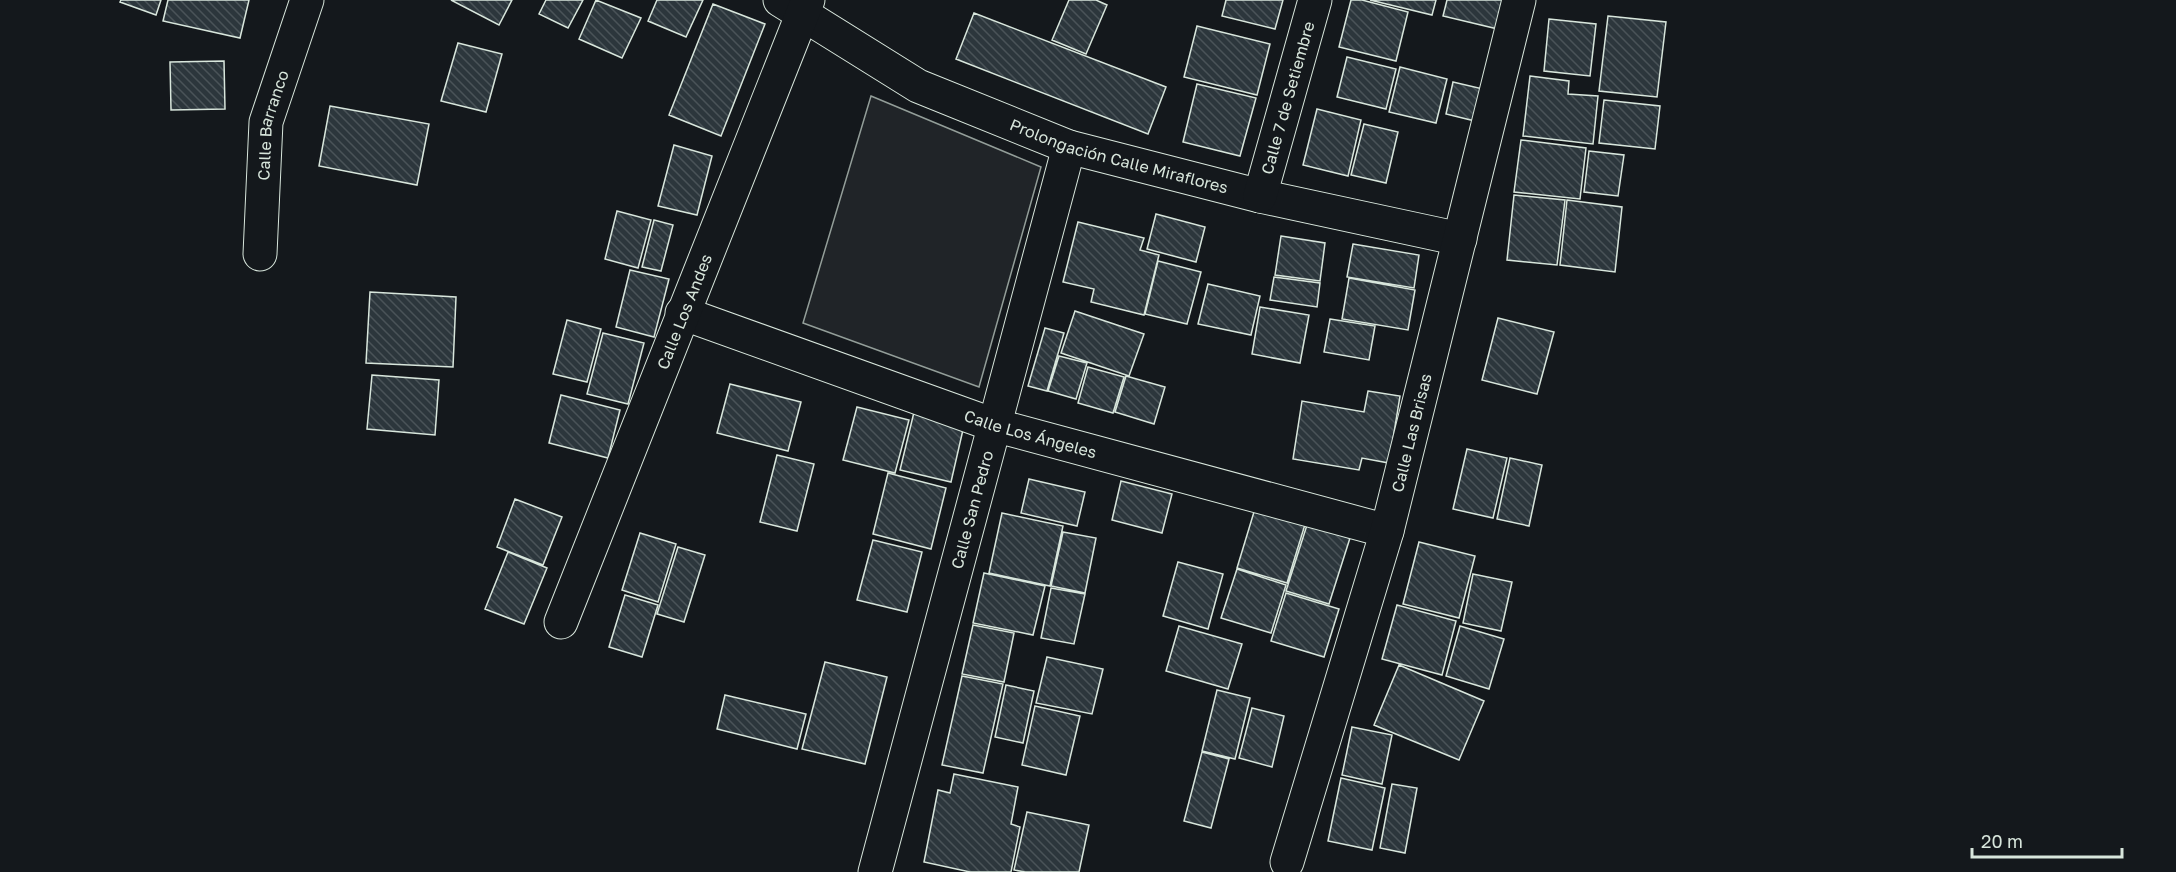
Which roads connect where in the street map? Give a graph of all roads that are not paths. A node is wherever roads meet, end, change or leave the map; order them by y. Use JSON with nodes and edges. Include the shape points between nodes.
{"nodes":[{"id":1,"x":307,"y":0,"type":"edge"},
{"id":2,"x":1315,"y":0,"type":"edge"},
{"id":3,"x":1519,"y":0,"type":"edge"},
{"id":4,"x":797,"y":5,"type":"edge"},
{"id":5,"x":1069,"y":147,"type":"junction"},
{"id":6,"x":1260,"y":196,"type":"junction"},
{"id":7,"x":1460,"y":238,"type":"junction"},
{"id":8,"x":260,"y":254,"type":"dead end"},
{"id":9,"x":682,"y":314,"type":"junction"},
{"id":10,"x":994,"y":425,"type":"junction"},
{"id":11,"x":1388,"y":531,"type":"junction"},
{"id":12,"x":561,"y":622,"type":"dead end"},
{"id":13,"x":1287,"y":862,"type":"dead end"},
{"id":14,"x":875,"y":872,"type":"edge"}],
"edges":[{"from":1,"to":8,"type":"street","name":"Calle Barranco","via":[[266,122]]},
{"from":2,"to":6,"type":"street","name":"Calle 7 de Setiembre"},
{"from":3,"to":7,"type":"street","name":"Calle Las Brisas"},
{"from":4,"to":5,"type":"street","name":"Prolongación Calle Miraflores","via":[[918,86]]},
{"from":4,"to":9,"type":"street","name":"Calle Los Andes"},
{"from":5,"to":6,"type":"street","name":"Prolongación Calle Miraflores"},
{"from":5,"to":10,"type":"street","name":"Calle San Pedro"},
{"from":6,"to":7,"type":"street","name":"Prolongación Calle Miraflores"},
{"from":7,"to":11,"type":"street","name":"Calle Las Brisas"},
{"from":9,"to":10,"type":"street","name":"Calle Los Ángeles"},
{"from":9,"to":12,"type":"street","name":"Calle Los Andes"},
{"from":10,"to":11,"type":"street","name":"Calle Los Ángeles"},
{"from":10,"to":14,"type":"street","name":"Calle San Pedro"},
{"from":11,"to":13,"type":"street","name":"Calle Las Brisas"}]}
